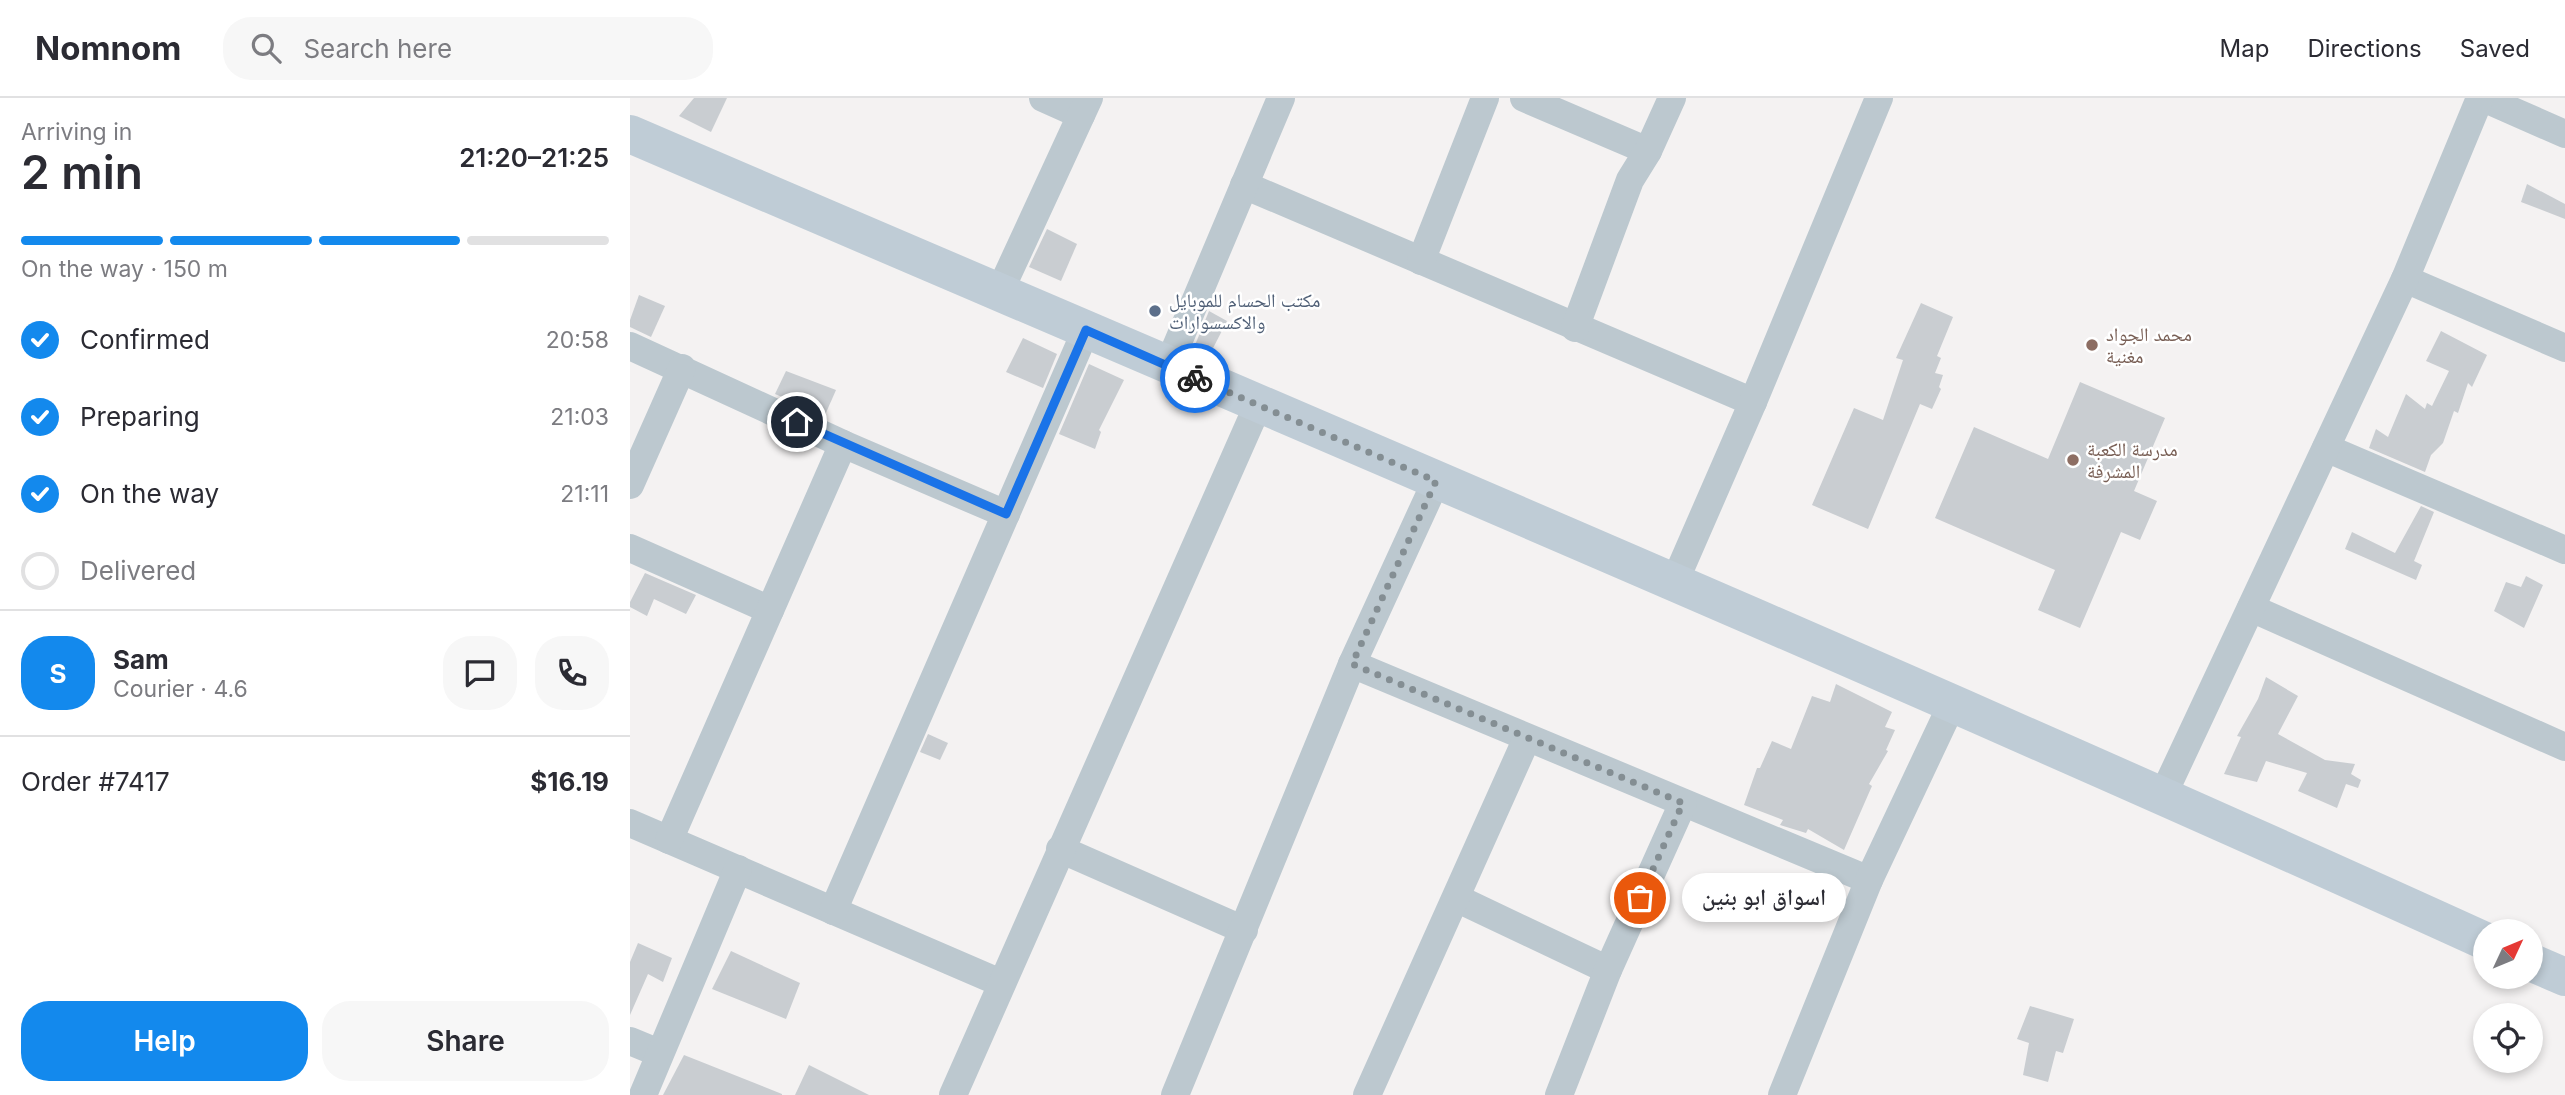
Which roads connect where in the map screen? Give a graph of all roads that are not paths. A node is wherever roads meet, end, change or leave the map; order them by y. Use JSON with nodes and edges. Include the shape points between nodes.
{"nodes":[{"id":1,"x":1043,"y":98,"type":"edge"},
{"id":2,"x":1281,"y":98,"type":"edge"},
{"id":3,"x":1485,"y":98,"type":"edge"},
{"id":4,"x":1524,"y":98,"type":"edge"},
{"id":5,"x":1672,"y":98,"type":"edge"},
{"id":6,"x":1879,"y":98,"type":"edge"},
{"id":7,"x":2482,"y":98,"type":"edge"},
{"id":8,"x":1085,"y":106,"type":"edge"},
{"id":9,"x":630,"y":134,"type":"edge"},
{"id":10,"x":2565,"y":134,"type":"edge"},
{"id":11,"x":1648,"y":151,"type":"junction"},
{"id":12,"x":1244,"y":186,"type":"junction"},
{"id":13,"x":1421,"y":261,"type":"junction"},
{"id":14,"x":2405,"y":279,"type":"junction"},
{"id":15,"x":999,"y":293,"type":"junction"},
{"id":16,"x":1575,"y":328,"type":"junction"},
{"id":17,"x":1086,"y":330,"type":"junction"},
{"id":18,"x":630,"y":346,"type":"edge"},
{"id":19,"x":2565,"y":348,"type":"edge"},
{"id":20,"x":1168,"y":366,"type":"junction"},
{"id":21,"x":682,"y":368,"type":"junction"},
{"id":22,"x":1753,"y":402,"type":"junction"},
{"id":23,"x":1258,"y":405,"type":"junction"},
{"id":24,"x":844,"y":444,"type":"junction"},
{"id":25,"x":2326,"y":447,"type":"junction"},
{"id":26,"x":1436,"y":481,"type":"junction"},
{"id":27,"x":630,"y":485,"type":"edge"},
{"id":28,"x":1006,"y":514,"type":"junction"},
{"id":29,"x":630,"y":548,"type":"edge"},
{"id":30,"x":2565,"y":550,"type":"edge"},
{"id":31,"x":1675,"y":582,"type":"junction"},
{"id":32,"x":2251,"y":608,"type":"junction"},
{"id":33,"x":770,"y":610,"type":"junction"},
{"id":34,"x":1352,"y":664,"type":"junction"},
{"id":35,"x":1952,"y":704,"type":"junction"},
{"id":36,"x":1527,"y":738,"type":"junction"},
{"id":37,"x":2565,"y":747,"type":"edge"},
{"id":38,"x":2163,"y":795,"type":"junction"},
{"id":39,"x":1683,"y":803,"type":"junction"},
{"id":40,"x":630,"y":823,"type":"edge"},
{"id":41,"x":669,"y":840,"type":"junction"},
{"id":42,"x":1060,"y":849,"type":"junction"},
{"id":43,"x":738,"y":870,"type":"junction"},
{"id":44,"x":1869,"y":880,"type":"junction"},
{"id":45,"x":1456,"y":898,"type":"junction"},
{"id":46,"x":833,"y":911,"type":"junction"},
{"id":47,"x":1244,"y":930,"type":"junction"},
{"id":48,"x":2473,"y":936,"type":"edge"},
{"id":49,"x":2543,"y":968,"type":"edge"},
{"id":50,"x":1608,"y":970,"type":"junction"},
{"id":51,"x":2565,"y":977,"type":"edge"},
{"id":52,"x":1001,"y":983,"type":"junction"},
{"id":53,"x":630,"y":1041,"type":"edge"},
{"id":54,"x":659,"y":1053,"type":"junction"},
{"id":55,"x":643,"y":1095,"type":"edge"},
{"id":56,"x":953,"y":1095,"type":"edge"},
{"id":57,"x":1175,"y":1095,"type":"edge"},
{"id":58,"x":1367,"y":1095,"type":"edge"},
{"id":59,"x":1559,"y":1095,"type":"edge"},
{"id":60,"x":1782,"y":1095,"type":"edge"}],
"edges":[{"from":1,"to":8,"type":"street"},
{"from":2,"to":12,"type":"street"},
{"from":3,"to":13,"type":"street"},
{"from":4,"to":11,"type":"street"},
{"from":5,"to":11,"type":"street"},
{"from":6,"to":22,"type":"street"},
{"from":7,"to":10,"type":"street"},
{"from":7,"to":14,"type":"street"},
{"from":8,"to":15,"type":"street"},
{"from":9,"to":15,"type":"street"},
{"from":11,"to":16,"type":"street","via":[[1630,180]]},
{"from":12,"to":13,"type":"street"},
{"from":12,"to":20,"type":"street"},
{"from":13,"to":16,"type":"street"},
{"from":14,"to":19,"type":"street"},
{"from":14,"to":25,"type":"street"},
{"from":15,"to":17,"type":"street"},
{"from":16,"to":22,"type":"street"},
{"from":17,"to":20,"type":"street"},
{"from":17,"to":28,"type":"street"},
{"from":18,"to":21,"type":"street"},
{"from":20,"to":23,"type":"street"},
{"from":21,"to":24,"type":"street"},
{"from":21,"to":27,"type":"street"},
{"from":22,"to":31,"type":"street"},
{"from":23,"to":26,"type":"street"},
{"from":23,"to":42,"type":"street"},
{"from":24,"to":28,"type":"street"},
{"from":24,"to":33,"type":"street"},
{"from":25,"to":30,"type":"street"},
{"from":25,"to":32,"type":"street"},
{"from":26,"to":31,"type":"street"},
{"from":26,"to":34,"type":"street"},
{"from":28,"to":46,"type":"street"},
{"from":29,"to":33,"type":"street"},
{"from":31,"to":35,"type":"street"},
{"from":32,"to":37,"type":"street"},
{"from":32,"to":38,"type":"street"},
{"from":33,"to":41,"type":"street"},
{"from":34,"to":36,"type":"street"},
{"from":34,"to":47,"type":"street"},
{"from":35,"to":38,"type":"street"},
{"from":35,"to":44,"type":"street"},
{"from":36,"to":39,"type":"street"},
{"from":36,"to":45,"type":"street"},
{"from":38,"to":48,"type":"street"},
{"from":39,"to":44,"type":"street"},
{"from":39,"to":50,"type":"street"},
{"from":40,"to":41,"type":"street"},
{"from":41,"to":43,"type":"street"},
{"from":42,"to":47,"type":"street"},
{"from":42,"to":52,"type":"street"},
{"from":43,"to":46,"type":"street"},
{"from":43,"to":54,"type":"street"},
{"from":44,"to":60,"type":"street"},
{"from":45,"to":50,"type":"street"},
{"from":45,"to":58,"type":"street"},
{"from":46,"to":52,"type":"street"},
{"from":47,"to":57,"type":"street"},
{"from":49,"to":51,"type":"street"},
{"from":50,"to":59,"type":"street"},
{"from":52,"to":56,"type":"street"},
{"from":53,"to":54,"type":"street"},
{"from":54,"to":55,"type":"street"}]}
